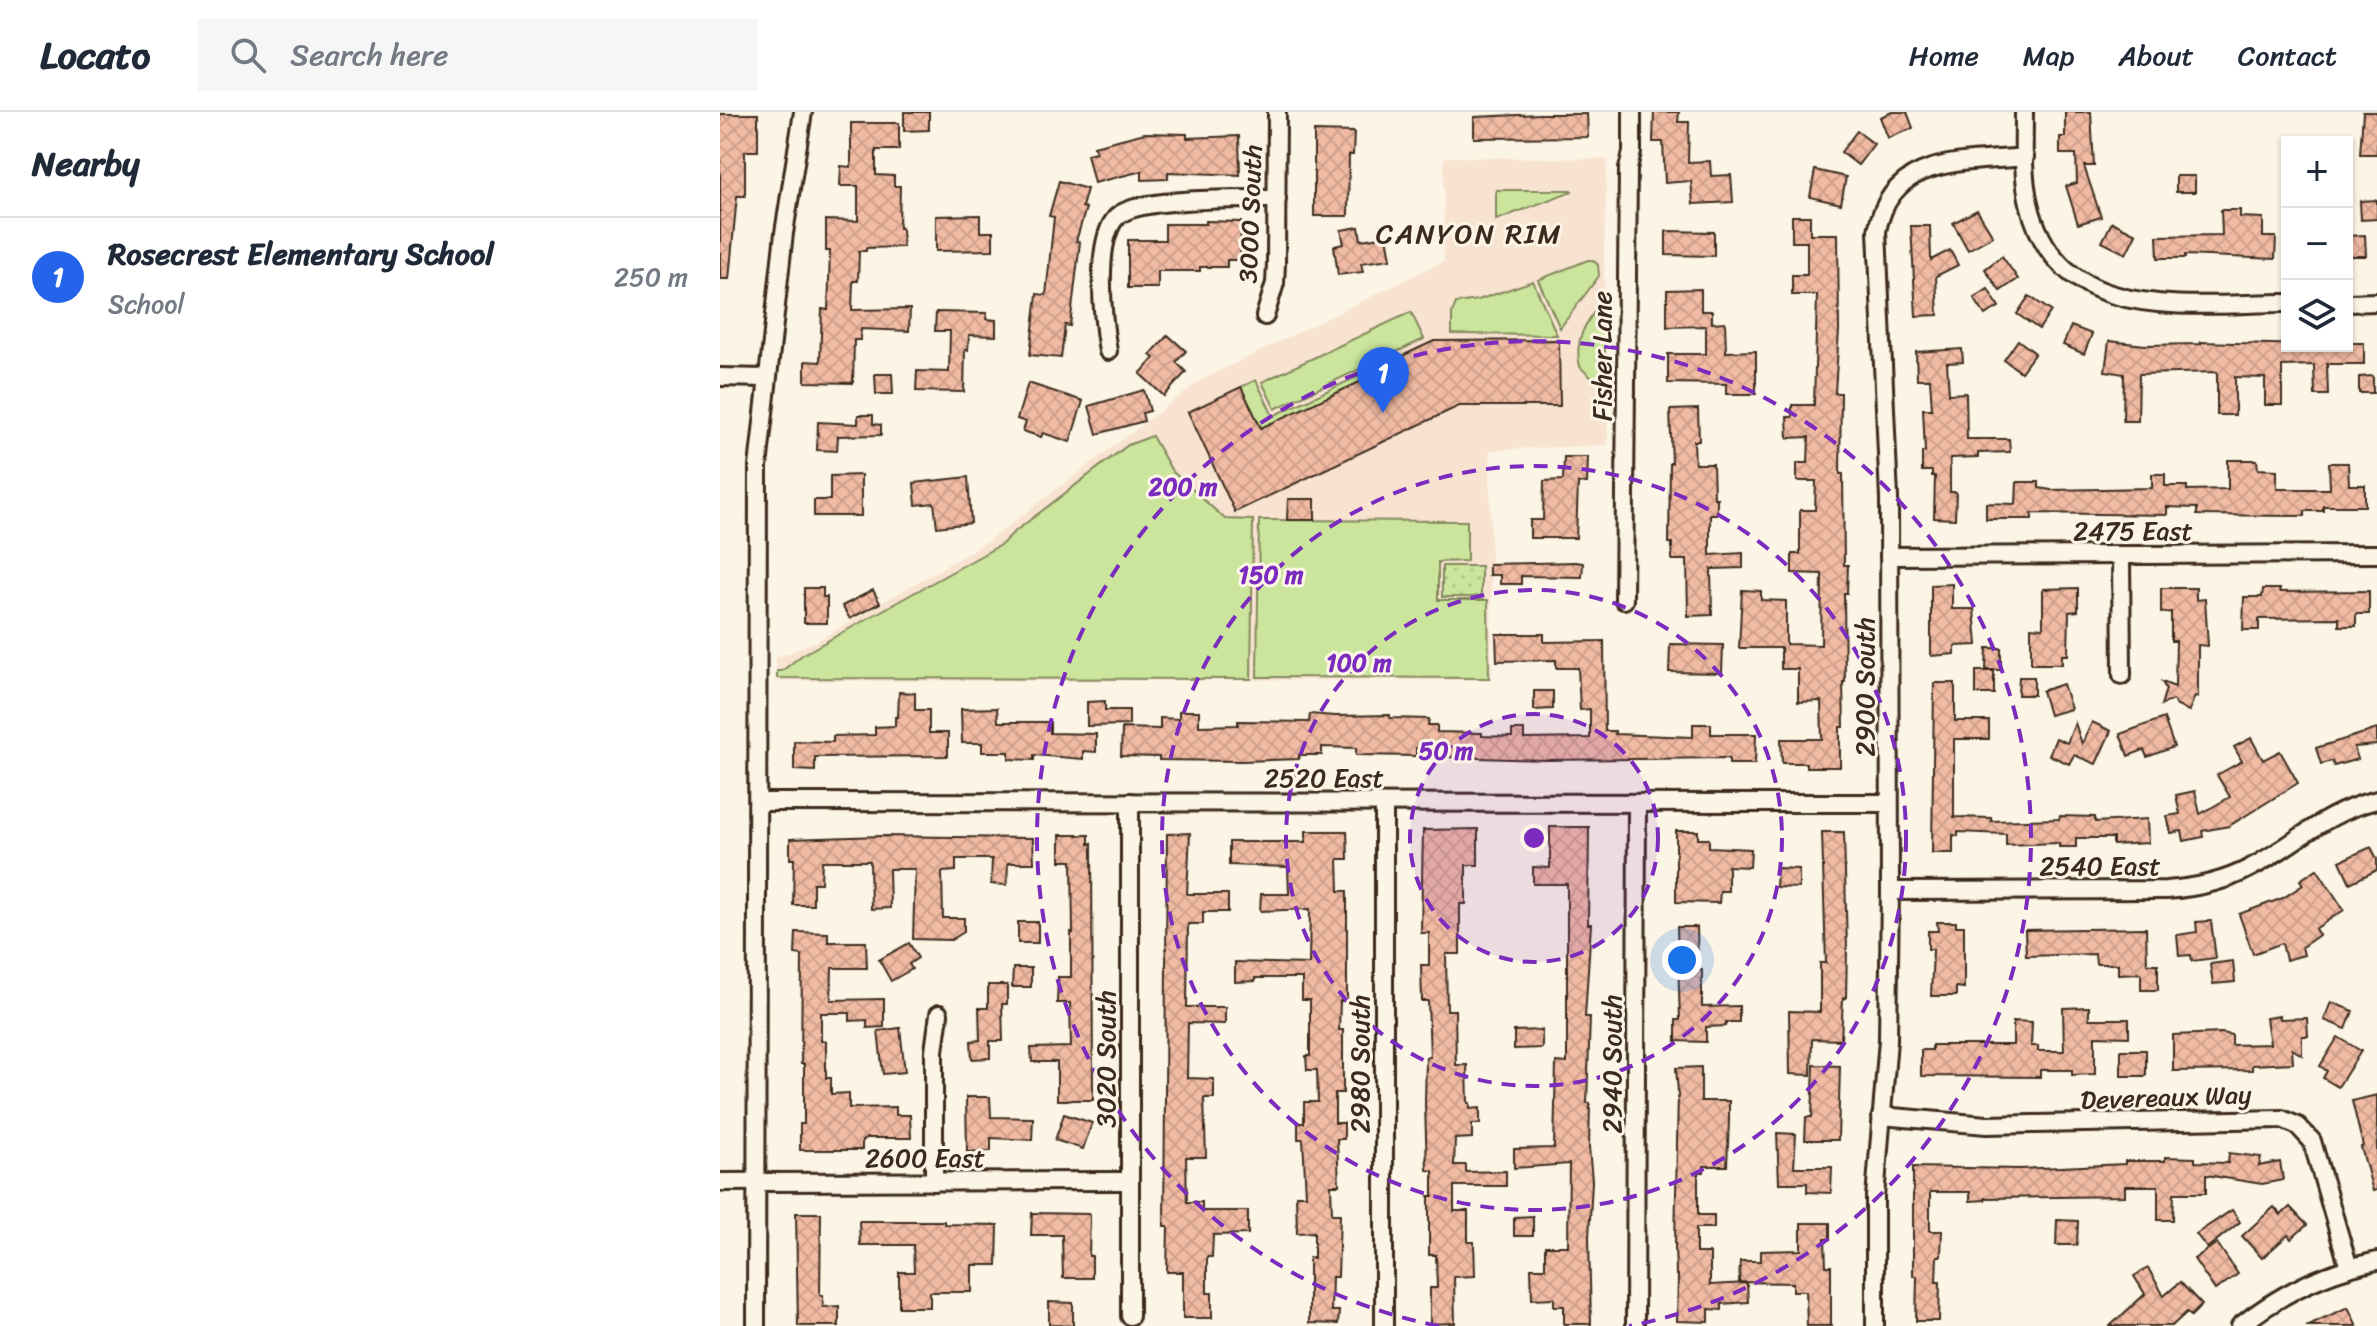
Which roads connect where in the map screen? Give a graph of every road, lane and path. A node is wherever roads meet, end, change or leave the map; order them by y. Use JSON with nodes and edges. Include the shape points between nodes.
{"nodes":[{"id":1,"x":803,"y":112,"type":"edge"},
{"id":2,"x":1277,"y":112,"type":"edge"},
{"id":3,"x":1632,"y":112,"type":"edge"},
{"id":4,"x":2024,"y":112,"type":"edge"},
{"id":5,"x":2025,"y":157,"type":"junction"},
{"id":6,"x":1277,"y":199,"type":"junction"},
{"id":7,"x":2377,"y":302,"type":"edge"},
{"id":8,"x":2281,"y":303,"type":"edge"},
{"id":9,"x":2353,"y":303,"type":"edge"},
{"id":10,"x":1265,"y":316,"type":"dead end"},
{"id":11,"x":1108,"y":351,"type":"dead end"},
{"id":12,"x":720,"y":377,"type":"edge"},
{"id":13,"x":766,"y":378,"type":"junction"},
{"id":14,"x":2377,"y":554,"type":"edge"},
{"id":15,"x":2121,"y":555,"type":"junction"},
{"id":16,"x":1889,"y":556,"type":"junction"},
{"id":17,"x":1624,"y":600,"type":"dead end"},
{"id":18,"x":2122,"y":675,"type":"dead end"},
{"id":19,"x":2377,"y":800,"type":"edge"},
{"id":20,"x":759,"y":802,"type":"junction"},
{"id":21,"x":1130,"y":802,"type":"junction"},
{"id":22,"x":1384,"y":803,"type":"junction"},
{"id":23,"x":1637,"y":803,"type":"junction"},
{"id":24,"x":1889,"y":803,"type":"junction"},
{"id":25,"x":1890,"y":891,"type":"junction"},
{"id":26,"x":939,"y":1014,"type":"dead end"},
{"id":27,"x":1881,"y":1116,"type":"junction"},
{"id":28,"x":1130,"y":1181,"type":"junction"},
{"id":29,"x":720,"y":1182,"type":"edge"},
{"id":30,"x":756,"y":1182,"type":"junction"},
{"id":31,"x":934,"y":1182,"type":"junction"},
{"id":32,"x":2377,"y":1261,"type":"edge"},
{"id":33,"x":2349,"y":1268,"type":"junction"},
{"id":34,"x":1130,"y":1316,"type":"dead end"},
{"id":35,"x":756,"y":1326,"type":"edge"},
{"id":36,"x":1384,"y":1326,"type":"edge"},
{"id":37,"x":1635,"y":1326,"type":"edge"},
{"id":38,"x":1875,"y":1326,"type":"edge"},
{"id":39,"x":2240,"y":1326,"type":"edge"}],
"edges":[{"from":1,"to":13,"type":"street"},
{"from":2,"to":6,"type":"street","name":"3000 South"},
{"from":3,"to":17,"type":"street","name":"Fisher Lane"},
{"from":4,"to":5,"type":"street"},
{"from":5,"to":8,"type":"street","via":[[2029,206],[2046,245],[2091,287],[2147,303]]},
{"from":5,"to":16,"type":"street","name":"2900 South","via":[[1920,171],[1894,191],[1879,218]]},
{"from":6,"to":10,"type":"street","name":"3000 South","via":[[1275,283]]},
{"from":6,"to":11,"type":"street","via":[[1160,205],[1117,216],[1106,236],[1101,290]]},
{"from":7,"to":9,"type":"street"},
{"from":12,"to":13,"type":"street"},
{"from":13,"to":20,"type":"street","via":[[758,467]]},
{"from":14,"to":15,"type":"street","name":"2475 East"},
{"from":15,"to":16,"type":"street","name":"2475 East"},
{"from":15,"to":18,"type":"street"},
{"from":16,"to":24,"type":"street","name":"2900 South"},
{"from":19,"to":25,"type":"street","name":"2540 East","via":[[2332,815],[2249,869],[2184,888]]},
{"from":20,"to":21,"type":"street","name":"2520 East"},
{"from":20,"to":30,"type":"street"},
{"from":21,"to":22,"type":"street","name":"2520 East"},
{"from":21,"to":28,"type":"street","name":"3020 South"},
{"from":22,"to":23,"type":"street","name":"2520 East"},
{"from":22,"to":36,"type":"street","name":"2980 South"},
{"from":23,"to":24,"type":"street","name":"2520 East"},
{"from":23,"to":37,"type":"street","name":"2940 South"},
{"from":24,"to":25,"type":"street","name":"2900 South"},
{"from":25,"to":27,"type":"street","name":"2900 South"},
{"from":26,"to":31,"type":"street"},
{"from":27,"to":33,"type":"street","name":"Devereaux Way","via":[[1987,1125],[2274,1117],[2291,1121],[2316,1151]]},
{"from":27,"to":38,"type":"street","name":"2900 South"},
{"from":28,"to":31,"type":"street","name":"2600 East"},
{"from":28,"to":34,"type":"street","name":"3020 South"},
{"from":29,"to":30,"type":"street","name":"2600 East"},
{"from":30,"to":31,"type":"street","name":"2600 East"},
{"from":30,"to":35,"type":"street"},
{"from":32,"to":33,"type":"street"},
{"from":33,"to":39,"type":"street","via":[[2298,1288]]}]}
